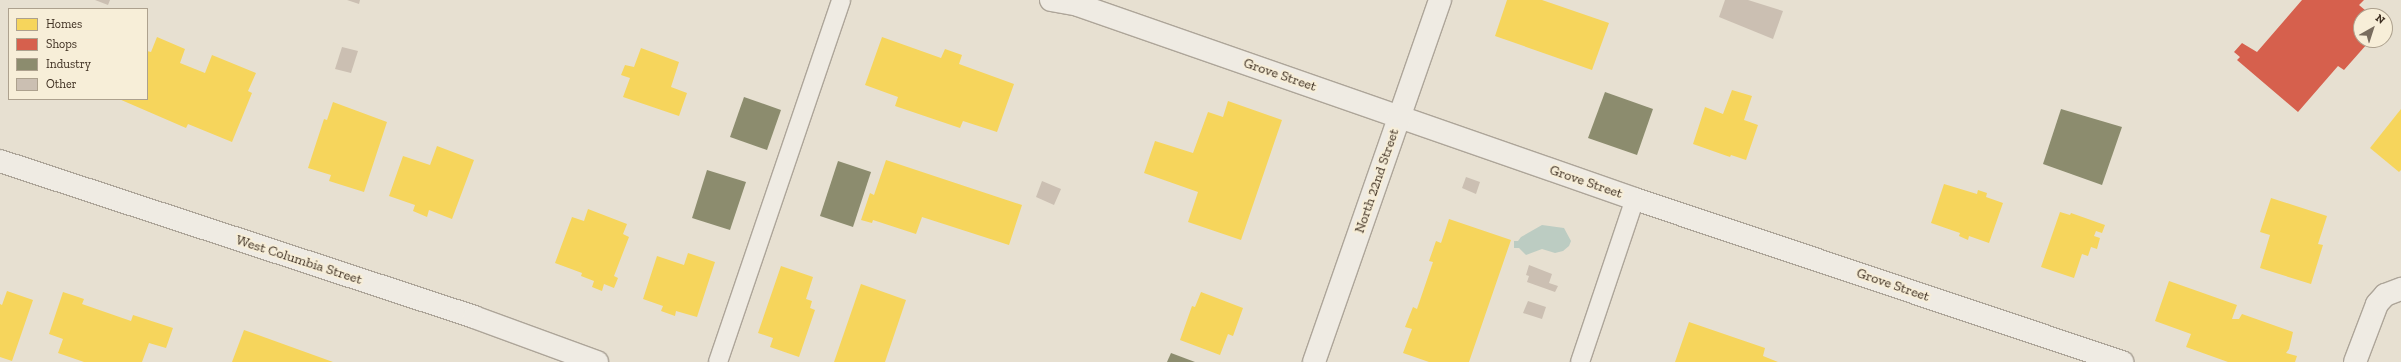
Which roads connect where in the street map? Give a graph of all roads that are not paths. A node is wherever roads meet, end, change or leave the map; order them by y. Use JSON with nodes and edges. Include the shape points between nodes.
{"nodes":[{"id":1,"x":841,"y":0,"type":"edge"},
{"id":2,"x":1051,"y":0,"type":"edge"},
{"id":3,"x":1440,"y":0,"type":"edge"},
{"id":4,"x":1399,"y":117,"type":"junction"},
{"id":5,"x":0,"y":161,"type":"edge"},
{"id":6,"x":1635,"y":199,"type":"junction"},
{"id":7,"x":2401,"y":290,"type":"edge"},
{"id":8,"x":2090,"y":357,"type":"edge"},
{"id":9,"x":597,"y":362,"type":"edge"},
{"id":10,"x":718,"y":362,"type":"edge"},
{"id":11,"x":1314,"y":362,"type":"edge"},
{"id":12,"x":1580,"y":362,"type":"edge"},
{"id":13,"x":2122,"y":362,"type":"edge"},
{"id":14,"x":2355,"y":362,"type":"edge"}],
"edges":[{"from":1,"to":10,"type":"lane"},
{"from":2,"to":4,"type":"street","name":"Grove Street","via":[[1078,5]]},
{"from":3,"to":4,"type":"street","name":"North 22nd Street"},
{"from":4,"to":6,"type":"street","name":"Grove Street"},
{"from":4,"to":11,"type":"street","name":"North 22nd Street"},
{"from":5,"to":9,"type":"street","name":"West Columbia Street","via":[[474,317]]},
{"from":6,"to":8,"type":"street","name":"Grove Street"},
{"from":6,"to":12,"type":"lane"},
{"from":7,"to":14,"type":"street","via":[[2385,295],[2372,313]]},
{"from":8,"to":13,"type":"street","name":"Grove Street"}]}
